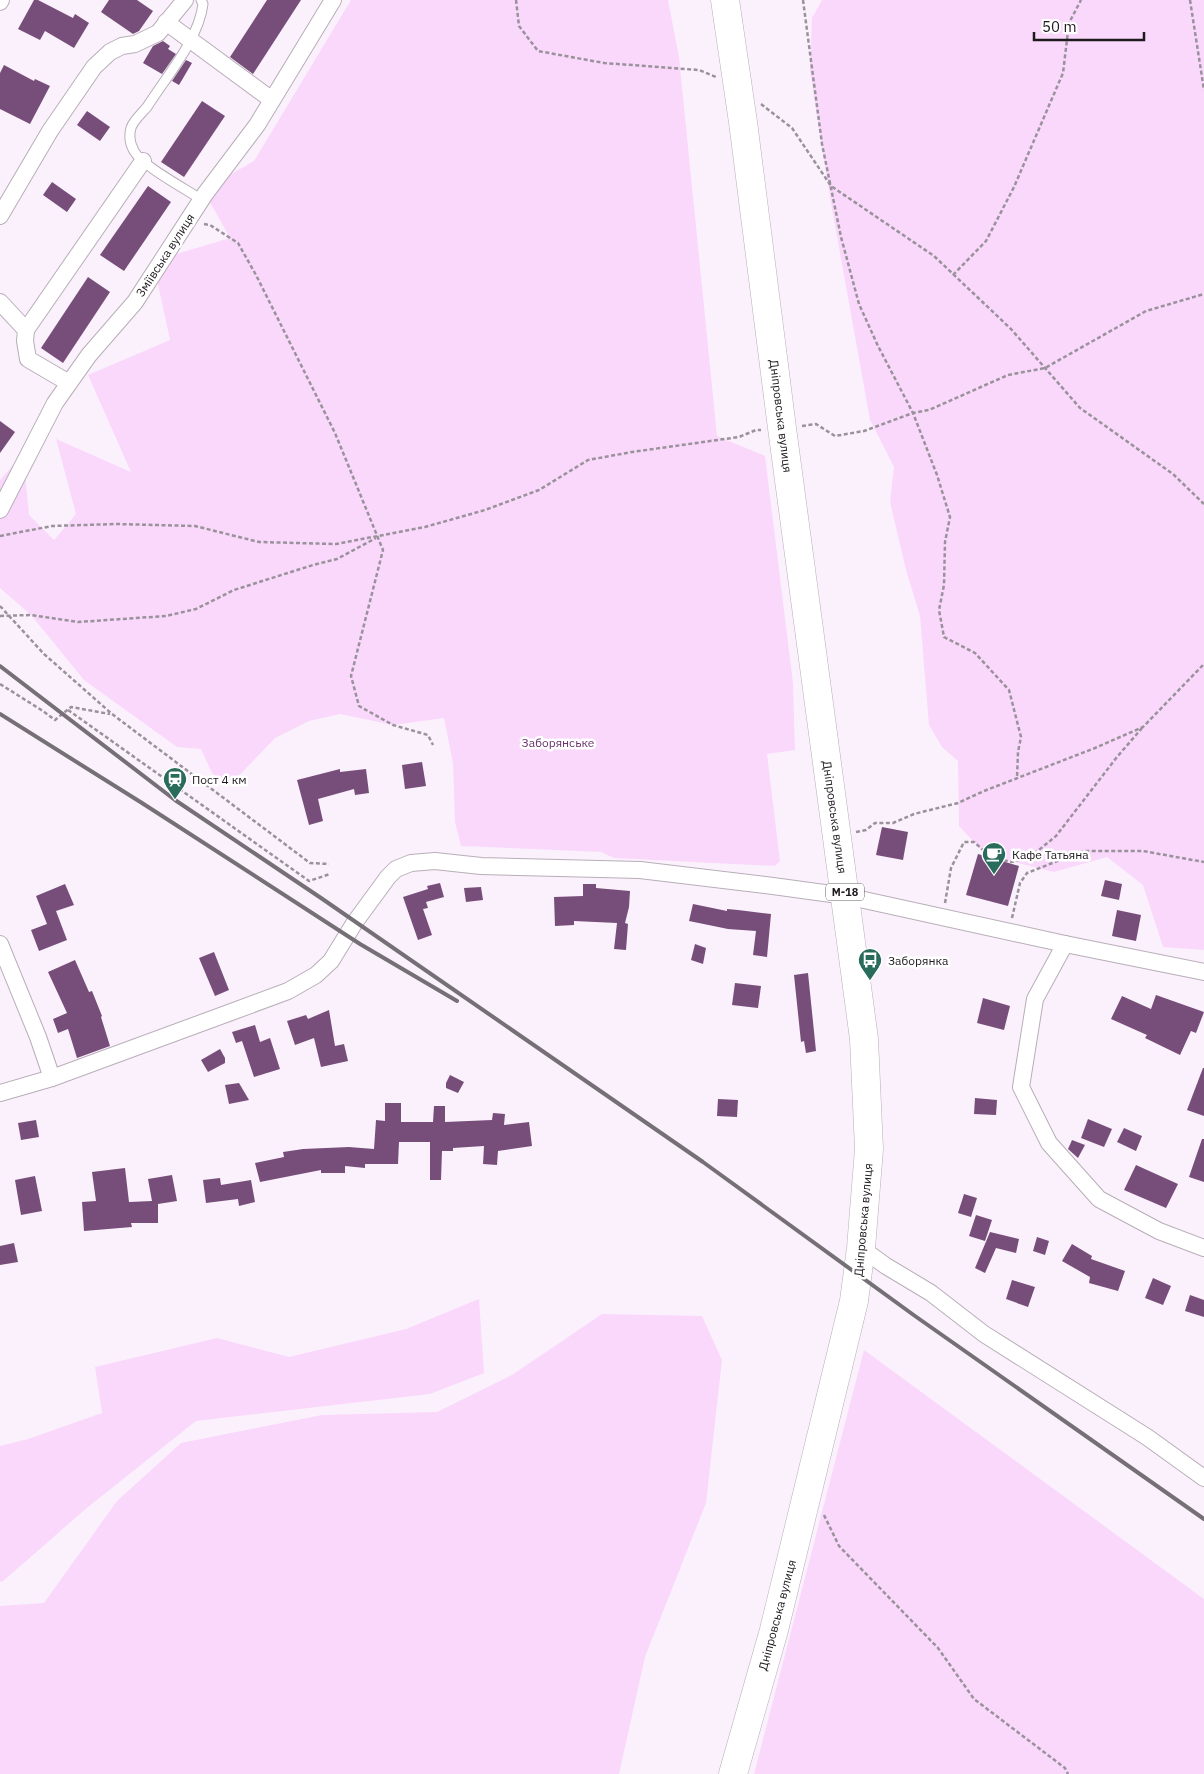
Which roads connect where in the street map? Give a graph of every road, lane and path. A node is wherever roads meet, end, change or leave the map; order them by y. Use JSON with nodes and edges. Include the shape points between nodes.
{"nodes":[{"id":1,"x":184,"y":0,"type":"edge"},
{"id":2,"x":201,"y":0,"type":"edge"},
{"id":3,"x":334,"y":0,"type":"edge"},
{"id":4,"x":516,"y":0,"type":"edge"},
{"id":5,"x":725,"y":0,"type":"edge"},
{"id":6,"x":804,"y":0,"type":"edge"},
{"id":7,"x":1081,"y":0,"type":"edge"},
{"id":8,"x":1190,"y":0,"type":"edge"},
{"id":9,"x":166,"y":22,"type":"junction"},
{"id":10,"x":190,"y":40,"type":"junction"},
{"id":11,"x":738,"y":87,"type":"junction"},
{"id":12,"x":1204,"y":90,"type":"edge"},
{"id":13,"x":272,"y":100,"type":"junction"},
{"id":14,"x":143,"y":161,"type":"junction"},
{"id":15,"x":831,"y":186,"type":"junction"},
{"id":16,"x":202,"y":200,"type":"junction"},
{"id":17,"x":0,"y":216,"type":"edge"},
{"id":18,"x":188,"y":220,"type":"junction"},
{"id":19,"x":954,"y":275,"type":"junction"},
{"id":20,"x":1204,"y":294,"type":"edge"},
{"id":21,"x":0,"y":302,"type":"edge"},
{"id":22,"x":26,"y":330,"type":"junction"},
{"id":23,"x":1045,"y":368,"type":"junction"},
{"id":24,"x":69,"y":383,"type":"junction"},
{"id":25,"x":913,"y":413,"type":"junction"},
{"id":26,"x":782,"y":428,"type":"junction"},
{"id":27,"x":1204,"y":504,"type":"edge"},
{"id":28,"x":0,"y":510,"type":"edge"},
{"id":29,"x":0,"y":536,"type":"edge"},
{"id":30,"x":378,"y":537,"type":"junction"},
{"id":31,"x":0,"y":606,"type":"edge"},
{"id":32,"x":9,"y":615,"type":"junction"},
{"id":33,"x":0,"y":616,"type":"edge"},
{"id":34,"x":1204,"y":664,"type":"edge"},
{"id":35,"x":0,"y":684,"type":"edge"},
{"id":36,"x":68,"y":710,"type":"junction"},
{"id":37,"x":112,"y":714,"type":"junction"},
{"id":38,"x":1143,"y":727,"type":"junction"},
{"id":39,"x":433,"y":745,"type":"dead end"},
{"id":40,"x":1017,"y":778,"type":"junction"},
{"id":41,"x":838,"y":836,"type":"junction"},
{"id":42,"x":1204,"y":862,"type":"edge"},
{"id":43,"x":329,"y":864,"type":"dead end"},
{"id":44,"x":330,"y":874,"type":"dead end"},
{"id":45,"x":846,"y":896,"type":"junction"},
{"id":46,"x":942,"y":918,"type":"junction"},
{"id":47,"x":1010,"y":933,"type":"junction"},
{"id":48,"x":0,"y":944,"type":"edge"},
{"id":49,"x":1065,"y":944,"type":"junction"},
{"id":50,"x":1204,"y":972,"type":"edge"},
{"id":51,"x":52,"y":1078,"type":"junction"},
{"id":52,"x":0,"y":1093,"type":"edge"},
{"id":53,"x":861,"y":1248,"type":"junction"},
{"id":54,"x":1204,"y":1248,"type":"edge"},
{"id":55,"x":1204,"y":1478,"type":"edge"},
{"id":56,"x":810,"y":1484,"type":"junction"},
{"id":57,"x":733,"y":1774,"type":"edge"},
{"id":58,"x":1068,"y":1774,"type":"edge"}],
"edges":[{"from":1,"to":9,"type":"street"},
{"from":2,"to":10,"type":"lane","via":[[202,17]]},
{"from":3,"to":13,"type":"street","name":"Зміївська вулиця"},
{"from":4,"to":11,"type":"path","via":[[519,26],[538,51],[604,63],[699,70]]},
{"from":5,"to":11,"type":"highway","name":"Дніпровська вулиця","number":"М-18"},
{"from":6,"to":15,"type":"path","via":[[822,144]]},
{"from":7,"to":19,"type":"path","via":[[1069,23],[1063,73],[1014,187],[986,241]]},
{"from":8,"to":12,"type":"path"},
{"from":9,"to":10,"type":"street"},
{"from":9,"to":17,"type":"street","via":[[158,33],[110,52],[94,67],[50,131]]},
{"from":10,"to":13,"type":"street"},
{"from":10,"to":14,"type":"lane","via":[[131,128],[130,141],[134,152]]},
{"from":11,"to":15,"type":"path","via":[[792,128]]},
{"from":11,"to":26,"type":"highway","name":"Дніпровська вулиця","number":"М-18"},
{"from":13,"to":16,"type":"street","name":"Зміївська вулиця"},
{"from":14,"to":16,"type":"lane"},
{"from":14,"to":22,"type":"street"},
{"from":15,"to":19,"type":"path","via":[[934,256]]},
{"from":15,"to":25,"type":"path","via":[[859,304]]},
{"from":16,"to":18,"type":"street","name":"Зміївська вулиця"},
{"from":18,"to":24,"type":"street","name":"Зміївська вулиця","via":[[135,302]]},
{"from":18,"to":30,"type":"path","via":[[210,225],[238,243],[335,433]]},
{"from":19,"to":23,"type":"path","via":[[1011,329]]},
{"from":20,"to":23,"type":"path","via":[[1146,311]]},
{"from":21,"to":22,"type":"street"},
{"from":22,"to":24,"type":"street","via":[[28,359]]},
{"from":23,"to":25,"type":"path","via":[[1008,375],[929,410]]},
{"from":23,"to":27,"type":"path","via":[[1080,408],[1173,474]]},
{"from":24,"to":28,"type":"street","name":"Зміївська вулиця","via":[[55,403]]},
{"from":25,"to":26,"type":"path","via":[[864,431],[835,436],[816,424]]},
{"from":25,"to":40,"type":"path","via":[[950,517],[939,610],[944,637],[975,652],[1009,690],[1021,737]]},
{"from":26,"to":30,"type":"path","via":[[588,460],[539,490],[425,527]]},
{"from":26,"to":41,"type":"highway","name":"Дніпровська вулиця","number":"М-18"},
{"from":29,"to":30,"type":"path","via":[[52,526],[116,524],[195,526],[259,542],[336,544]]},
{"from":30,"to":32,"type":"path","via":[[337,560],[234,590],[196,609],[166,616],[78,622]]},
{"from":30,"to":39,"type":"path","via":[[383,550],[351,676],[359,706],[393,725],[428,735]]},
{"from":31,"to":32,"type":"path"},
{"from":32,"to":33,"type":"path"},
{"from":32,"to":37,"type":"path","via":[[44,654]]},
{"from":34,"to":38,"type":"path"},
{"from":35,"to":36,"type":"path","via":[[55,720]]},
{"from":36,"to":37,"type":"path","via":[[71,707]]},
{"from":36,"to":44,"type":"path","via":[[309,881]]},
{"from":37,"to":43,"type":"path","via":[[310,863]]},
{"from":38,"to":40,"type":"path"},
{"from":38,"to":46,"type":"path","via":[[1056,836],[1029,858],[1011,862],[991,857],[974,842],[964,842],[951,868]]},
{"from":40,"to":41,"type":"path","via":[[958,803],[893,823],[875,823],[866,830]]},
{"from":41,"to":45,"type":"highway","name":"Дніпровська вулиця","number":"М-18"},
{"from":42,"to":47,"type":"path","via":[[1143,851],[1083,851],[1026,873],[1020,883]]},
{"from":45,"to":46,"type":"street"},
{"from":45,"to":51,"type":"street","via":[[640,870],[481,866],[435,861],[411,863],[396,868],[388,877],[331,961],[316,975],[288,991]]},
{"from":45,"to":53,"type":"highway","name":"Дніпровська вулиця","number":"М-18","via":[[864,1039],[869,1149]]},
{"from":46,"to":47,"type":"street"},
{"from":47,"to":49,"type":"street"},
{"from":48,"to":51,"type":"street"},
{"from":49,"to":50,"type":"street"},
{"from":49,"to":54,"type":"street","via":[[1035,999],[1021,1087],[1049,1143],[1099,1199],[1159,1231]]},
{"from":51,"to":52,"type":"street"},
{"from":53,"to":55,"type":"street","via":[[931,1293],[984,1334]]},
{"from":53,"to":56,"type":"highway","name":"Дніпровська вулиця","number":"М-18","via":[[854,1301]]},
{"from":56,"to":57,"type":"highway","name":"Дніпровська вулиця","number":"М-18","via":[[774,1630]]},
{"from":56,"to":58,"type":"path","via":[[839,1546],[938,1648],[974,1699],[1065,1768]]}]}
